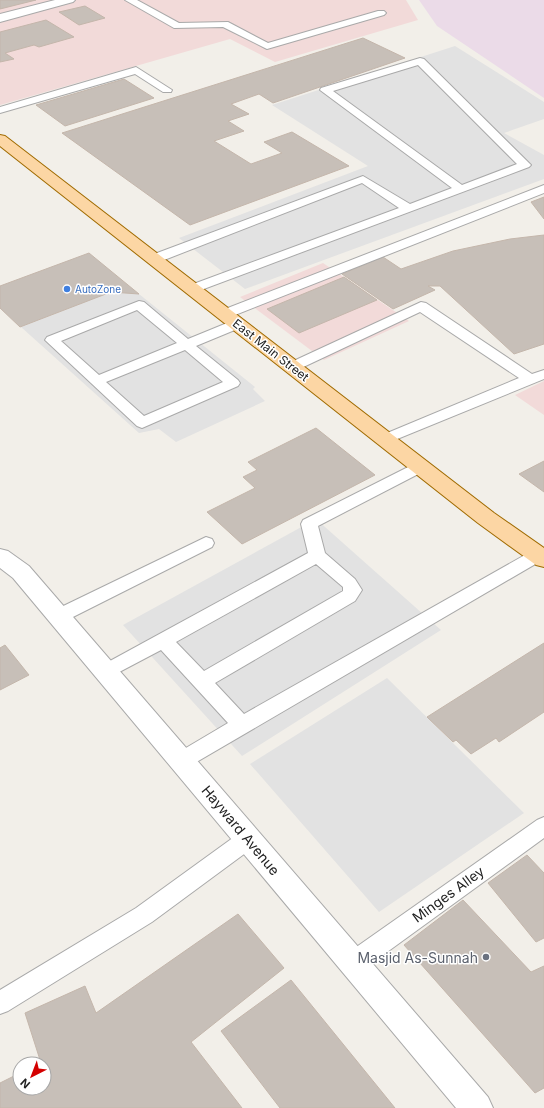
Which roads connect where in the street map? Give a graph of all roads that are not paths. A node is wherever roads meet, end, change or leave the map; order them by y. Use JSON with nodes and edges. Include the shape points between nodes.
{"nodes":[{"id":1,"x":69,"y":0,"type":"edge"},
{"id":2,"x":130,"y":0,"type":"edge"},
{"id":3,"x":381,"y":14,"type":"dead end"},
{"id":4,"x":0,"y":18,"type":"edge"},
{"id":5,"x":167,"y":90,"type":"dead end"},
{"id":6,"x":0,"y":110,"type":"edge"},
{"id":7,"x":0,"y":140,"type":"edge"},
{"id":8,"x":460,"y":189,"type":"junction"},
{"id":9,"x":544,"y":189,"type":"edge"},
{"id":10,"x":408,"y":208,"type":"junction"},
{"id":11,"x":154,"y":259,"type":"junction"},
{"id":12,"x":193,"y":289,"type":"junction"},
{"id":13,"x":231,"y":319,"type":"junction"},
{"id":14,"x":187,"y":345,"type":"junction"},
{"id":15,"x":292,"y":366,"type":"junction"},
{"id":16,"x":544,"y":374,"type":"edge"},
{"id":17,"x":530,"y":379,"type":"junction"},
{"id":18,"x":97,"y":382,"type":"junction"},
{"id":19,"x":385,"y":439,"type":"junction"},
{"id":20,"x":420,"y":466,"type":"junction"},
{"id":21,"x":206,"y":543,"type":"dead end"},
{"id":22,"x":317,"y":556,"type":"junction"},
{"id":23,"x":541,"y":557,"type":"edge"},
{"id":24,"x":0,"y":558,"type":"edge"},
{"id":25,"x":59,"y":616,"type":"junction"},
{"id":26,"x":163,"y":640,"type":"junction"},
{"id":27,"x":106,"y":672,"type":"junction"},
{"id":28,"x":202,"y":682,"type":"junction"},
{"id":29,"x":242,"y":725,"type":"junction"},
{"id":30,"x":181,"y":761,"type":"junction"},
{"id":31,"x":544,"y":826,"type":"edge"},
{"id":32,"x":248,"y":839,"type":"junction"},
{"id":33,"x":353,"y":963,"type":"junction"},
{"id":34,"x":0,"y":1003,"type":"edge"},
{"id":35,"x":477,"y":1108,"type":"edge"}],
"edges":[{"from":1,"to":4,"type":"street"},
{"from":2,"to":3,"type":"lane","via":[[177,26],[225,24],[267,46]]},
{"from":5,"to":6,"type":"lane","via":[[136,70]]},
{"from":7,"to":11,"type":"main road","name":"East Main Street"},
{"from":8,"to":8,"type":"lane","via":[[525,165],[420,61],[324,90]]},
{"from":8,"to":10,"type":"lane"},
{"from":9,"to":13,"type":"lane"},
{"from":10,"to":11,"type":"lane","via":[[363,180]]},
{"from":10,"to":12,"type":"lane"},
{"from":11,"to":12,"type":"main road","name":"East Main Street"},
{"from":12,"to":13,"type":"main road","name":"East Main Street"},
{"from":13,"to":14,"type":"lane"},
{"from":13,"to":15,"type":"main road","name":"East Main Street"},
{"from":14,"to":18,"type":"lane"},
{"from":14,"to":18,"type":"lane","via":[[139,305],[52,340]]},
{"from":14,"to":18,"type":"lane","via":[[232,383],[142,423]]},
{"from":15,"to":17,"type":"lane","via":[[421,306]]},
{"from":15,"to":19,"type":"main road","name":"East Main Street"},
{"from":16,"to":17,"type":"lane"},
{"from":17,"to":19,"type":"lane"},
{"from":19,"to":20,"type":"main road","name":"East Main Street"},
{"from":20,"to":22,"type":"lane","via":[[309,524]]},
{"from":20,"to":23,"type":"main road","name":"East Main Street"},
{"from":21,"to":25,"type":"lane"},
{"from":22,"to":26,"type":"lane"},
{"from":22,"to":28,"type":"lane","via":[[349,584],[353,590],[349,596]]},
{"from":23,"to":29,"type":"lane"},
{"from":24,"to":25,"type":"street","name":"Hayward Avenue","via":[[22,572]]},
{"from":25,"to":27,"type":"street","name":"Hayward Avenue"},
{"from":26,"to":27,"type":"lane"},
{"from":26,"to":28,"type":"lane"},
{"from":27,"to":30,"type":"street","name":"Hayward Avenue"},
{"from":28,"to":29,"type":"lane"},
{"from":29,"to":30,"type":"lane"},
{"from":30,"to":32,"type":"street","name":"Hayward Avenue"},
{"from":31,"to":33,"type":"lane","name":"Minges Alley"},
{"from":32,"to":33,"type":"street","name":"Hayward Avenue"},
{"from":32,"to":34,"type":"lane","via":[[144,915]]},
{"from":33,"to":35,"type":"street","name":"Hayward Avenue"}]}
